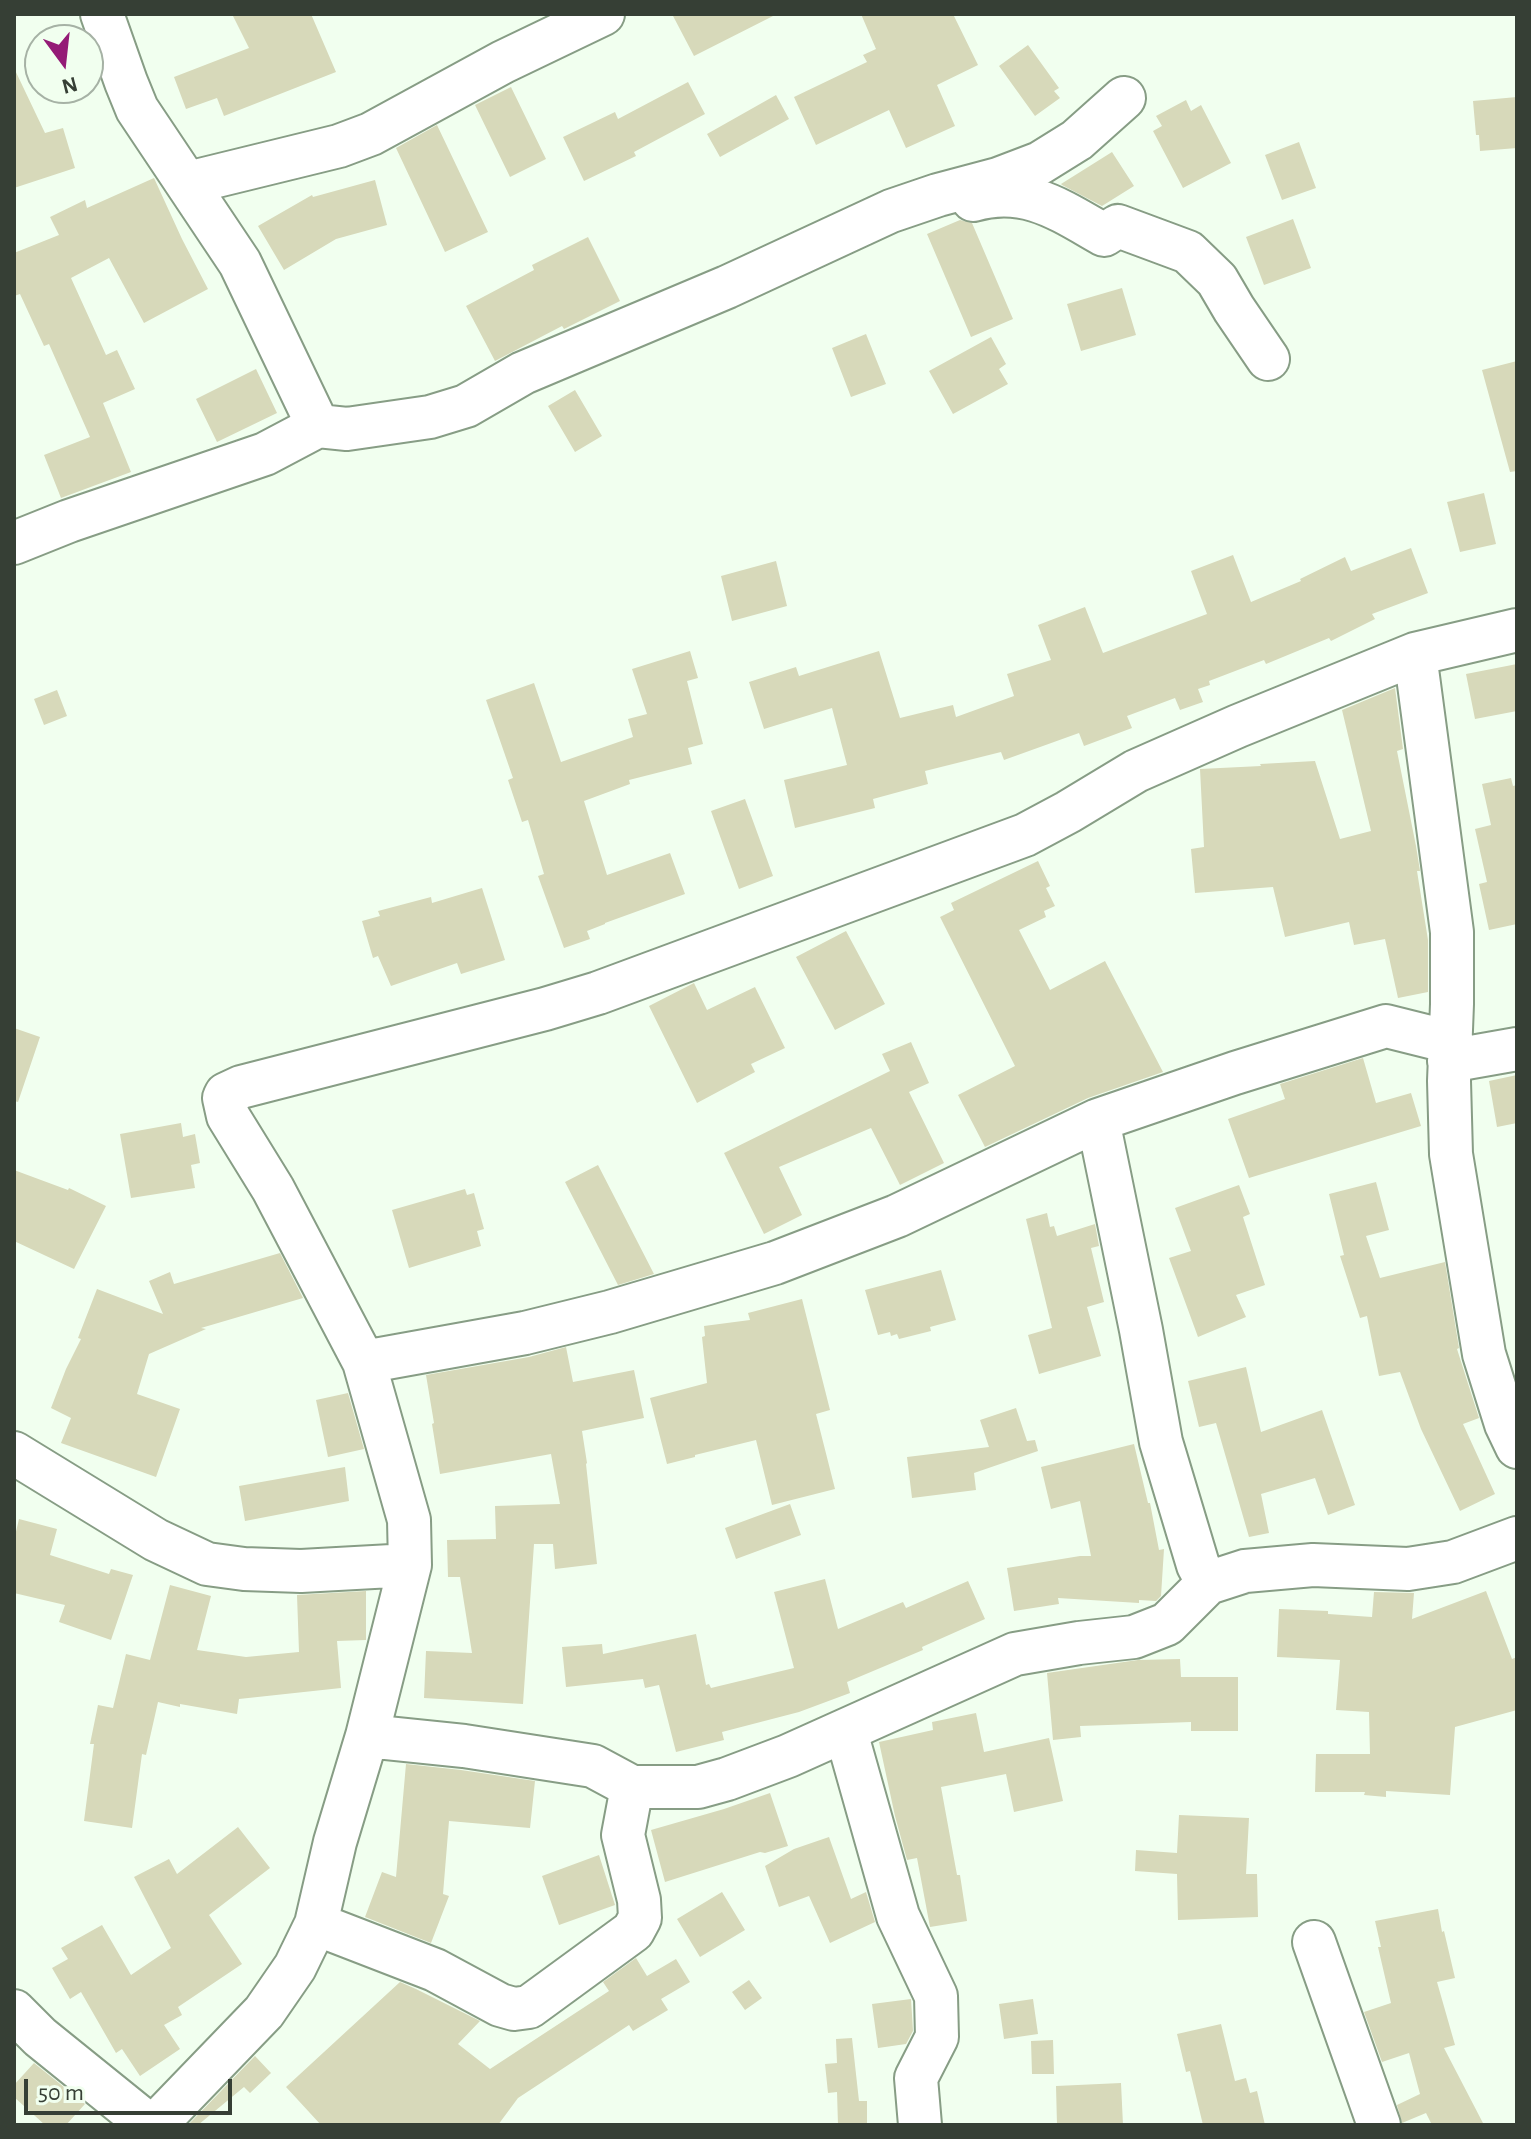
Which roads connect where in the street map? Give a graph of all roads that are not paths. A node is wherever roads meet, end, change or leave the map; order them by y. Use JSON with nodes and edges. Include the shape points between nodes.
{"nodes":[{"id":1,"x":102,"y":14,"type":"edge"},
{"id":2,"x":603,"y":14,"type":"edge"},
{"id":3,"x":1124,"y":98,"type":"dead end"},
{"id":4,"x":188,"y":183,"type":"junction"},
{"id":5,"x":945,"y":194,"type":"junction"},
{"id":6,"x":1268,"y":359,"type":"dead end"},
{"id":7,"x":318,"y":426,"type":"junction"},
{"id":8,"x":18,"y":533,"type":"edge"},
{"id":9,"x":1517,"y":630,"type":"edge"},
{"id":10,"x":1415,"y":654,"type":"junction"},
{"id":11,"x":1517,"y":1049,"type":"edge"},
{"id":12,"x":1450,"y":1052,"type":"junction"},
{"id":13,"x":1098,"y":1120,"type":"junction"},
{"id":14,"x":364,"y":1362,"type":"junction"},
{"id":15,"x":1517,"y":1447,"type":"edge"},
{"id":16,"x":14,"y":1453,"type":"edge"},
{"id":17,"x":1517,"y":1538,"type":"edge"},
{"id":18,"x":410,"y":1565,"type":"junction"},
{"id":19,"x":1208,"y":1583,"type":"junction"},
{"id":20,"x":846,"y":1732,"type":"junction"},
{"id":21,"x":367,"y":1736,"type":"junction"},
{"id":22,"x":632,"y":1787,"type":"junction"},
{"id":23,"x":316,"y":1924,"type":"junction"},
{"id":24,"x":1314,"y":1942,"type":"dead end"},
{"id":25,"x":14,"y":2011,"type":"edge"},
{"id":26,"x":149,"y":2125,"type":"edge"},
{"id":27,"x":155,"y":2125,"type":"edge"},
{"id":28,"x":920,"y":2125,"type":"edge"},
{"id":29,"x":1379,"y":2125,"type":"edge"}],
"edges":[{"from":1,"to":4,"type":"street","via":[[137,109]]},
{"from":2,"to":4,"type":"street","via":[[371,134]]},
{"from":3,"to":5,"type":"street","via":[[1077,140],[1040,163]]},
{"from":4,"to":7,"type":"street","via":[[240,263]]},
{"from":5,"to":6,"type":"street","via":[[960,204],[994,194],[1027,197],[1104,235],[1118,226],[1188,252],[1217,280]]},
{"from":5,"to":7,"type":"street","via":[[891,211],[523,373],[466,406],[347,429]]},
{"from":7,"to":8,"type":"street","via":[[265,454],[69,521]]},
{"from":9,"to":10,"type":"street"},
{"from":10,"to":12,"type":"street","via":[[1452,932]]},
{"from":10,"to":14,"type":"street","via":[[1136,771],[1025,835],[598,993],[226,1094],[228,1116],[273,1189]]},
{"from":11,"to":12,"type":"street"},
{"from":12,"to":13,"type":"street","via":[[1386,1026]]},
{"from":12,"to":15,"type":"street","via":[[1451,1154],[1484,1354]]},
{"from":13,"to":14,"type":"street","via":[[897,1216],[775,1263],[610,1312]]},
{"from":13,"to":19,"type":"street","via":[[1161,1442]]},
{"from":14,"to":18,"type":"street","via":[[409,1520]]},
{"from":16,"to":18,"type":"street","via":[[156,1540],[207,1564],[301,1571]]},
{"from":17,"to":19,"type":"street","via":[[1453,1562],[1408,1569],[1313,1565],[1245,1571]]},
{"from":18,"to":21,"type":"street"},
{"from":19,"to":20,"type":"street","via":[[1167,1624],[1134,1637],[1015,1654]]},
{"from":20,"to":22,"type":"street","via":[[698,1787]]},
{"from":20,"to":28,"type":"street","via":[[898,1916],[936,1996],[937,2037],[916,2078]]},
{"from":21,"to":22,"type":"street","via":[[593,1766]]},
{"from":21,"to":23,"type":"street"},
{"from":22,"to":23,"type":"street","via":[[623,1835],[640,1918],[633,1931],[529,2007],[500,2005],[435,1970]]},
{"from":23,"to":27,"type":"street","via":[[264,2012]]},
{"from":24,"to":29,"type":"street"},
{"from":25,"to":26,"type":"street"}]}
